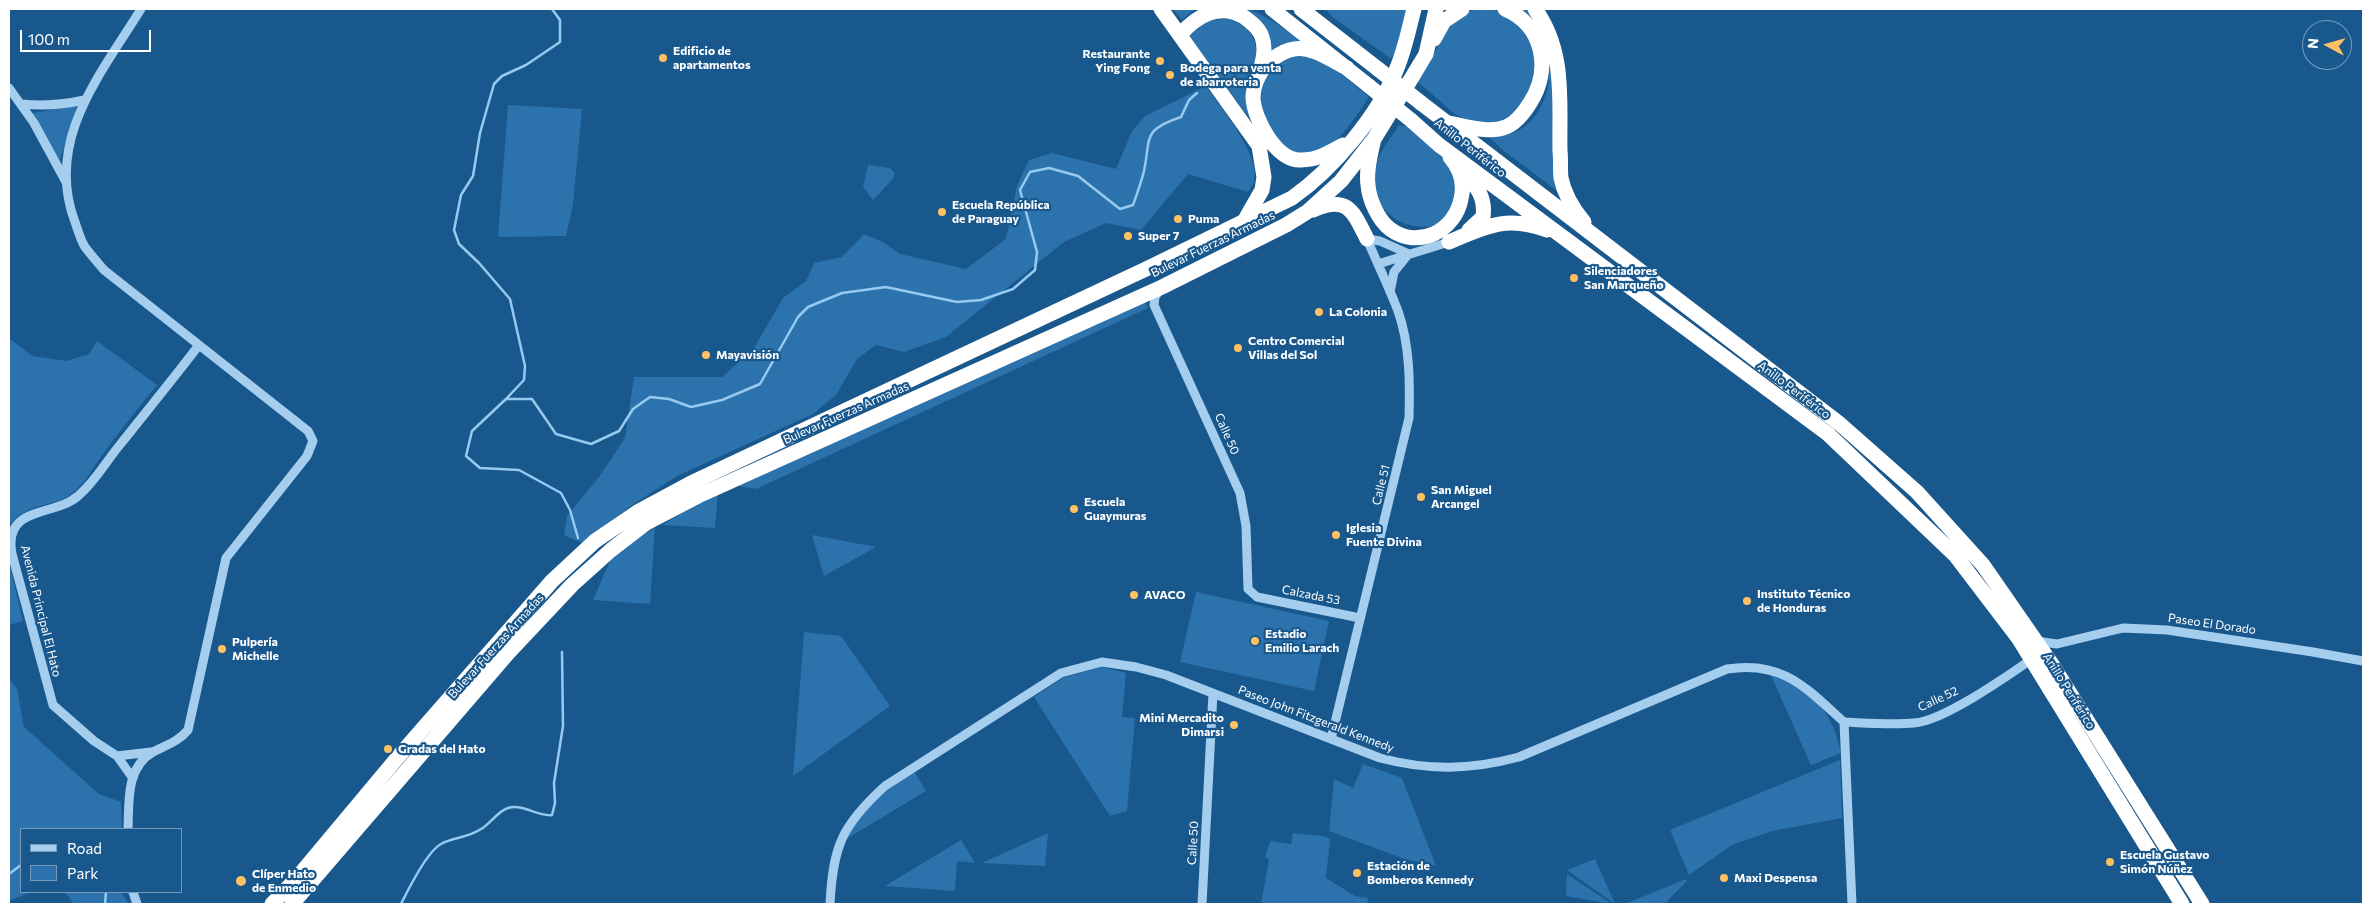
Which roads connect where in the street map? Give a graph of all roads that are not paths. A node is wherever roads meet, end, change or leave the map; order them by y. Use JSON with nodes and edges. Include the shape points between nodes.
{"nodes":[{"id":1,"x":141,"y":9,"type":"edge"},
{"id":2,"x":1161,"y":9,"type":"edge"},
{"id":3,"x":1272,"y":9,"type":"edge"},
{"id":4,"x":1300,"y":9,"type":"edge"},
{"id":5,"x":1318,"y":9,"type":"edge"},
{"id":6,"x":1414,"y":9,"type":"edge"},
{"id":7,"x":1427,"y":9,"type":"edge"},
{"id":8,"x":1436,"y":9,"type":"edge"},
{"id":9,"x":1462,"y":9,"type":"edge"},
{"id":10,"x":1505,"y":9,"type":"edge"},
{"id":11,"x":1535,"y":9,"type":"edge"},
{"id":12,"x":1329,"y":31,"type":"junction"},
{"id":13,"x":1180,"y":35,"type":"junction"},
{"id":14,"x":1422,"y":49,"type":"junction"},
{"id":15,"x":1347,"y":68,"type":"junction"},
{"id":16,"x":1260,"y":73,"type":"junction"},
{"id":17,"x":9,"y":88,"type":"edge"},
{"id":18,"x":84,"y":100,"type":"junction"},
{"id":19,"x":22,"y":104,"type":"junction"},
{"id":20,"x":1445,"y":122,"type":"junction"},
{"id":21,"x":1360,"y":128,"type":"junction"},
{"id":22,"x":1374,"y":139,"type":"junction"},
{"id":23,"x":1439,"y":145,"type":"junction"},
{"id":24,"x":1458,"y":166,"type":"junction"},
{"id":25,"x":67,"y":185,"type":"junction"},
{"id":26,"x":1307,"y":212,"type":"junction"},
{"id":27,"x":1246,"y":219,"type":"junction"},
{"id":28,"x":1563,"y":236,"type":"junction"},
{"id":29,"x":1367,"y":239,"type":"junction"},
{"id":30,"x":1600,"y":240,"type":"junction"},
{"id":31,"x":1449,"y":242,"type":"junction"},
{"id":32,"x":1409,"y":254,"type":"junction"},
{"id":33,"x":1378,"y":264,"type":"junction"},
{"id":34,"x":1162,"y":286,"type":"junction"},
{"id":35,"x":1390,"y":295,"type":"junction"},
{"id":36,"x":199,"y":344,"type":"junction"},
{"id":37,"x":1257,"y":597,"type":"joint"},
{"id":38,"x":1360,"y":618,"type":"junction"},
{"id":39,"x":2036,"y":641,"type":"junction"},
{"id":40,"x":2057,"y":644,"type":"junction"},
{"id":41,"x":2032,"y":659,"type":"junction"},
{"id":42,"x":2363,"y":661,"type":"edge"},
{"id":43,"x":2051,"y":662,"type":"junction"},
{"id":44,"x":1213,"y":693,"type":"junction"},
{"id":45,"x":1844,"y":722,"type":"junction"},
{"id":46,"x":1331,"y":739,"type":"junction"},
{"id":47,"x":153,"y":752,"type":"junction"},
{"id":48,"x":117,"y":756,"type":"junction"},
{"id":49,"x":132,"y":778,"type":"junction"},
{"id":50,"x":128,"y":828,"type":"edge"},
{"id":51,"x":272,"y":904,"type":"edge"},
{"id":52,"x":292,"y":904,"type":"edge"},
{"id":53,"x":830,"y":904,"type":"edge"},
{"id":54,"x":1202,"y":904,"type":"edge"},
{"id":55,"x":1852,"y":904,"type":"edge"},
{"id":56,"x":2182,"y":904,"type":"edge"},
{"id":57,"x":2202,"y":904,"type":"edge"}],
"edges":[{"from":1,"to":18,"type":"street"},
{"from":2,"to":13,"type":"highway"},
{"from":3,"to":15,"type":"highway","name":"Anillo Periférico"},
{"from":4,"to":12,"type":"highway","name":"Anillo Periférico"},
{"from":5,"to":12,"type":"highway"},
{"from":6,"to":21,"type":"highway","name":"Bulevar Fuerzas Armadas","via":[[1397,68],[1377,107]]},
{"from":7,"to":14,"type":"highway"},
{"from":8,"to":14,"type":"highway","name":"Bulevar Fuerzas Armadas"},
{"from":9,"to":14,"type":"highway","via":[[1444,21]]},
{"from":10,"to":20,"type":"highway","via":[[1527,22],[1541,48],[1543,61],[1538,90],[1525,112],[1506,127],[1486,130]]},
{"from":11,"to":30,"type":"highway","via":[[1557,55],[1561,92],[1561,178],[1575,210]]},
{"from":12,"to":20,"type":"highway","name":"Anillo Periférico","bridge":true},
{"from":13,"to":16,"type":"highway","via":[[1201,16],[1224,10],[1236,12],[1253,23],[1262,36],[1264,51]]},
{"from":13,"to":27,"type":"highway","via":[[1259,146],[1264,177],[1262,190]]},
{"from":14,"to":22,"type":"highway","name":"Bulevar Fuerzas Armadas","via":[[1412,80]]},
{"from":15,"to":16,"type":"highway","via":[[1313,51],[1293,49],[1264,65]]},
{"from":15,"to":23,"type":"highway","name":"Anillo Periférico","bridge":true},
{"from":16,"to":21,"type":"highway","via":[[1253,96],[1255,110],[1271,142],[1282,153],[1298,161],[1322,157],[1343,145]]},
{"from":17,"to":19,"type":"street"},
{"from":18,"to":19,"type":"street","via":[[64,105]]},
{"from":18,"to":25,"type":"street","via":[[71,134]]},
{"from":19,"to":25,"type":"street"},
{"from":20,"to":30,"type":"highway","name":"Anillo Periférico"},
{"from":21,"to":27,"type":"highway","name":"Bulevar Fuerzas Armadas","via":[[1331,166],[1313,183],[1292,198]]},
{"from":22,"to":24,"type":"highway","via":[[1368,185],[1373,204],[1390,229],[1402,235],[1424,237],[1450,224],[1460,210],[1464,190]]},
{"from":22,"to":26,"type":"highway","name":"Bulevar Fuerzas Armadas","via":[[1341,181]]},
{"from":23,"to":24,"type":"highway"},
{"from":23,"to":28,"type":"highway","name":"Anillo Periférico"},
{"from":24,"to":31,"type":"highway","via":[[1481,192],[1483,217]]},
{"from":25,"to":36,"type":"street","via":[[69,206],[84,245],[104,270]]},
{"from":26,"to":29,"type":"highway","via":[[1336,203],[1346,206],[1354,212]]},
{"from":26,"to":34,"type":"highway","name":"Bulevar Fuerzas Armadas"},
{"from":27,"to":51,"type":"highway","name":"Bulevar Fuerzas Armadas","via":[[691,483],[639,511],[595,541],[552,581]]},
{"from":28,"to":31,"type":"highway","via":[[1532,225],[1504,222]]},
{"from":28,"to":41,"type":"highway","name":"Anillo Periférico","via":[[1828,434],[1955,554]]},
{"from":29,"to":32,"type":"street"},
{"from":29,"to":33,"type":"street","name":"Calle 51"},
{"from":30,"to":39,"type":"highway","name":"Anillo Periférico","via":[[1840,424],[1918,492],[1983,565]]},
{"from":31,"to":32,"type":"street"},
{"from":32,"to":33,"type":"street"},
{"from":32,"to":35,"type":"street","via":[[1394,272]]},
{"from":33,"to":35,"type":"street","name":"Calle 51"},
{"from":34,"to":37,"type":"street","name":"Calle 50","via":[[1154,305],[1240,493],[1246,526],[1247,584]]},
{"from":34,"to":52,"type":"highway","name":"Bulevar Fuerzas Armadas","via":[[706,492],[646,523],[572,585],[516,644]]},
{"from":35,"to":38,"type":"street","name":"Calle 51","via":[[1398,312],[1407,351],[1409,418]]},
{"from":36,"to":47,"type":"street","via":[[308,431],[313,441],[307,456],[226,558],[188,730],[182,738]]},
{"from":36,"to":48,"type":"street","name":"Avenida Principal El Hato","via":[[90,484],[69,503],[20,521],[13,533],[12,554],[53,705]]},
{"from":37,"to":38,"type":"street","name":"Calzada 53"},
{"from":38,"to":46,"type":"street","name":"Calle 51"},
{"from":39,"to":40,"type":"street","name":"Paseo El Dorado"},
{"from":39,"to":43,"type":"highway","name":"Anillo Periférico"},
{"from":40,"to":42,"type":"street","name":"Paseo El Dorado","via":[[2123,628],[2137,628]]},
{"from":40,"to":43,"type":"street"},
{"from":41,"to":45,"type":"street","name":"Calle 52","via":[[1966,701],[1927,720],[1914,723]]},
{"from":41,"to":56,"type":"highway","name":"Anillo Periférico"},
{"from":43,"to":57,"type":"highway","name":"Anillo Periférico"},
{"from":44,"to":46,"type":"street","name":"Paseo John Fitzgerald Kennedy"},
{"from":44,"to":53,"type":"street","name":"Paseo John Fitzgerald Kennedy","via":[[1136,667],[1102,662],[1061,673],[885,786],[861,808],[837,849]]},
{"from":44,"to":54,"type":"street","name":"Calle 50"},
{"from":45,"to":46,"type":"street","name":"Paseo John Fitzgerald Kennedy","via":[[1805,686],[1766,668],[1746,666],[1728,669],[1519,756],[1492,764],[1463,768],[1414,765],[1380,758]]},
{"from":45,"to":55,"type":"street"},
{"from":47,"to":48,"type":"street"},
{"from":47,"to":49,"type":"street","via":[[144,758]]},
{"from":48,"to":49,"type":"street","name":"Avenida Principal El Hato"},
{"from":49,"to":50,"type":"street"}]}
